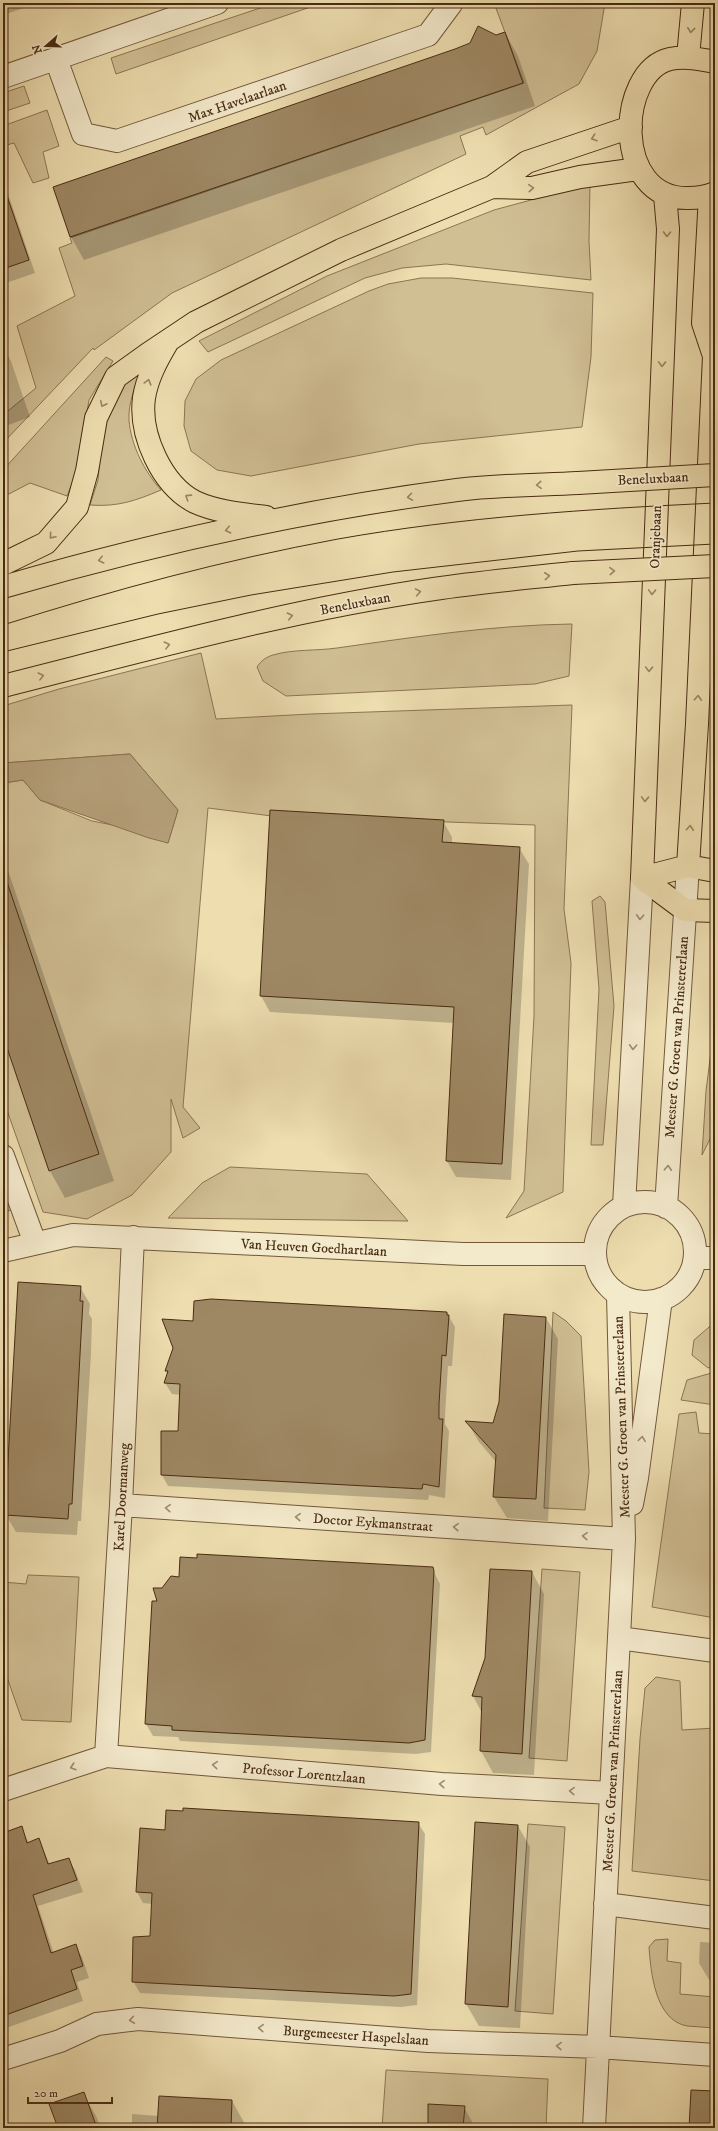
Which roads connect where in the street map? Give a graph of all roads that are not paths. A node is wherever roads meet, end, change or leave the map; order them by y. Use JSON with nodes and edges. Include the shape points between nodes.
{"nodes":[{"id":1,"x":217,"y":3,"type":"edge"},
{"id":2,"x":693,"y":3,"type":"edge"},
{"id":3,"x":451,"y":4,"type":"edge"},
{"id":4,"x":688,"y":58,"type":"junction"},
{"id":5,"x":56,"y":59,"type":"junction"},
{"id":6,"x":715,"y":62,"type":"edge"},
{"id":7,"x":3,"y":77,"type":"edge"},
{"id":8,"x":632,"y":127,"type":"junction"},
{"id":9,"x":638,"y":169,"type":"junction"},
{"id":10,"x":492,"y":187,"type":"junction"},
{"id":11,"x":713,"y":194,"type":"edge"},
{"id":12,"x":665,"y":195,"type":"junction"},
{"id":13,"x":169,"y":340,"type":"junction"},
{"id":14,"x":715,"y":475,"type":"edge"},
{"id":15,"x":280,"y":518,"type":"junction"},
{"id":16,"x":3,"y":564,"type":"edge"},
{"id":17,"x":715,"y":566,"type":"edge"},
{"id":18,"x":3,"y":587,"type":"edge"},
{"id":19,"x":3,"y":686,"type":"edge"},
{"id":20,"x":688,"y":866,"type":"junction"},
{"id":21,"x":715,"y":871,"type":"edge"},
{"id":22,"x":642,"y":878,"type":"junction"},
{"id":23,"x":685,"y":910,"type":"junction"},
{"id":24,"x":715,"y":911,"type":"edge"},
{"id":25,"x":3,"y":1156,"type":"edge"},
{"id":26,"x":624,"y":1206,"type":"junction"},
{"id":27,"x":666,"y":1207,"type":"junction"},
{"id":28,"x":133,"y":1238,"type":"junction"},
{"id":29,"x":34,"y":1243,"type":"junction"},
{"id":30,"x":3,"y":1251,"type":"edge"},
{"id":31,"x":595,"y":1254,"type":"junction"},
{"id":32,"x":705,"y":1258,"type":"edge"},
{"id":33,"x":618,"y":1295,"type":"junction"},
{"id":34,"x":661,"y":1299,"type":"junction"},
{"id":35,"x":122,"y":1505,"type":"junction"},
{"id":36,"x":624,"y":1538,"type":"junction"},
{"id":37,"x":619,"y":1638,"type":"junction"},
{"id":38,"x":715,"y":1651,"type":"edge"},
{"id":39,"x":106,"y":1756,"type":"junction"},
{"id":40,"x":3,"y":1790,"type":"edge"},
{"id":41,"x":611,"y":1793,"type":"junction"},
{"id":42,"x":605,"y":1904,"type":"junction"},
{"id":43,"x":715,"y":1918,"type":"edge"},
{"id":44,"x":598,"y":2047,"type":"junction"},
{"id":45,"x":715,"y":2055,"type":"edge"},
{"id":46,"x":3,"y":2059,"type":"edge"},
{"id":47,"x":594,"y":2128,"type":"edge"}],
"edges":[{"from":1,"to":5,"type":"street"},
{"from":2,"to":4,"type":"main road","one_way":true},
{"from":3,"to":5,"type":"street","name":"Max Havelaarlaan","via":[[428,35],[117,142],[83,134]]},
{"from":4,"to":6,"type":"main road"},
{"from":4,"to":8,"type":"main road","via":[[668,60],[654,68],[643,80],[635,94]]},
{"from":5,"to":7,"type":"street"},
{"from":8,"to":9,"type":"main road","via":[[632,150]]},
{"from":8,"to":10,"type":"main road","one_way":true,"via":[[527,162]]},
{"from":10,"to":9,"type":"main road","one_way":true,"via":[[532,188],[580,177]]},
{"from":9,"to":12,"type":"main road","via":[[651,187]]},
{"from":10,"to":13,"type":"main road","via":[[341,250],[196,322]]},
{"from":11,"to":12,"type":"main road","via":[[678,198]]},
{"from":20,"to":11,"type":"main road","one_way":true,"via":[[714,356],[703,323]]},
{"from":12,"to":22,"type":"main road","name":"Oranjebaan","one_way":true,"via":[[668,229]]},
{"from":15,"to":13,"type":"main road","one_way":true,"via":[[221,511],[195,502],[177,490],[164,474],[151,447],[144,422],[144,399],[149,377]]},
{"from":13,"to":16,"type":"main road","one_way":true,"via":[[116,377],[96,418],[87,471],[77,507],[46,543]]},
{"from":14,"to":15,"type":"main road","name":"Beneluxbaan","one_way":true,"bridge":true,"via":[[459,490]]},
{"from":15,"to":18,"type":"main road","name":"Beneluxbaan","one_way":true,"via":[[74,566]]},
{"from":19,"to":17,"type":"main road","name":"Beneluxbaan","one_way":true,"bridge":true,"via":[[252,624],[434,589],[573,573]]},
{"from":20,"to":21,"type":"main road"},
{"from":20,"to":22,"type":"main road"},
{"from":20,"to":23,"type":"street","name":"Meester G. Groen van Prinstererlaan"},
{"from":22,"to":23,"type":"main road"},
{"from":22,"to":26,"type":"street","one_way":true},
{"from":23,"to":24,"type":"main road"},
{"from":27,"to":23,"type":"street","name":"Meester G. Groen van Prinstererlaan","one_way":true},
{"from":25,"to":29,"type":"street"},
{"from":26,"to":27,"type":"street","via":[[645,1202]]},
{"from":26,"to":31,"type":"street","via":[[610,1216],[599,1231]]},
{"from":27,"to":32,"type":"street","via":[[679,1216]]},
{"from":28,"to":29,"type":"street","name":"Van Heuven Goedhartlaan","via":[[73,1235]]},
{"from":28,"to":31,"type":"street","name":"Van Heuven Goedhartlaan","via":[[463,1254]]},
{"from":28,"to":35,"type":"street","name":"Karel Doormanweg"},
{"from":29,"to":30,"type":"street","name":"Van Heuven Goedhartlaan"},
{"from":31,"to":33,"type":"street","via":[[596,1266],[604,1282]]},
{"from":32,"to":34,"type":"street","via":[[692,1269],[684,1283],[672,1294]]},
{"from":33,"to":34,"type":"street","via":[[639,1302]]},
{"from":33,"to":36,"type":"street","name":"Meester G. Groen van Prinstererlaan"},
{"from":36,"to":34,"type":"street","name":"Meester G. Groen van Prinstererlaan","one_way":true,"via":[[637,1478]]},
{"from":36,"to":35,"type":"street","name":"Doctor Eykmanstraat","one_way":true},
{"from":35,"to":39,"type":"street","name":"Karel Doormanweg"},
{"from":36,"to":37,"type":"street","name":"Meester G. Groen van Prinstererlaan"},
{"from":37,"to":38,"type":"street"},
{"from":37,"to":41,"type":"street","name":"Meester G. Groen van Prinstererlaan"},
{"from":39,"to":40,"type":"street","name":"Professor Lorentzlaan","one_way":true},
{"from":41,"to":39,"type":"street","name":"Professor Lorentzlaan","one_way":true,"via":[[442,1784]]},
{"from":41,"to":42,"type":"street","name":"Meester G. Groen van Prinstererlaan"},
{"from":42,"to":43,"type":"street"},
{"from":42,"to":44,"type":"street","name":"Meester G. Groen van Prinstererlaan"},
{"from":44,"to":45,"type":"street","name":"Burgemeester Haspelslaan"},
{"from":44,"to":46,"type":"street","name":"Burgemeester Haspelslaan","one_way":true,"via":[[428,2041],[138,2019],[97,2024],[60,2041]]},
{"from":44,"to":47,"type":"street","name":"Meester G. Groen van Prinstererlaan"}]}
